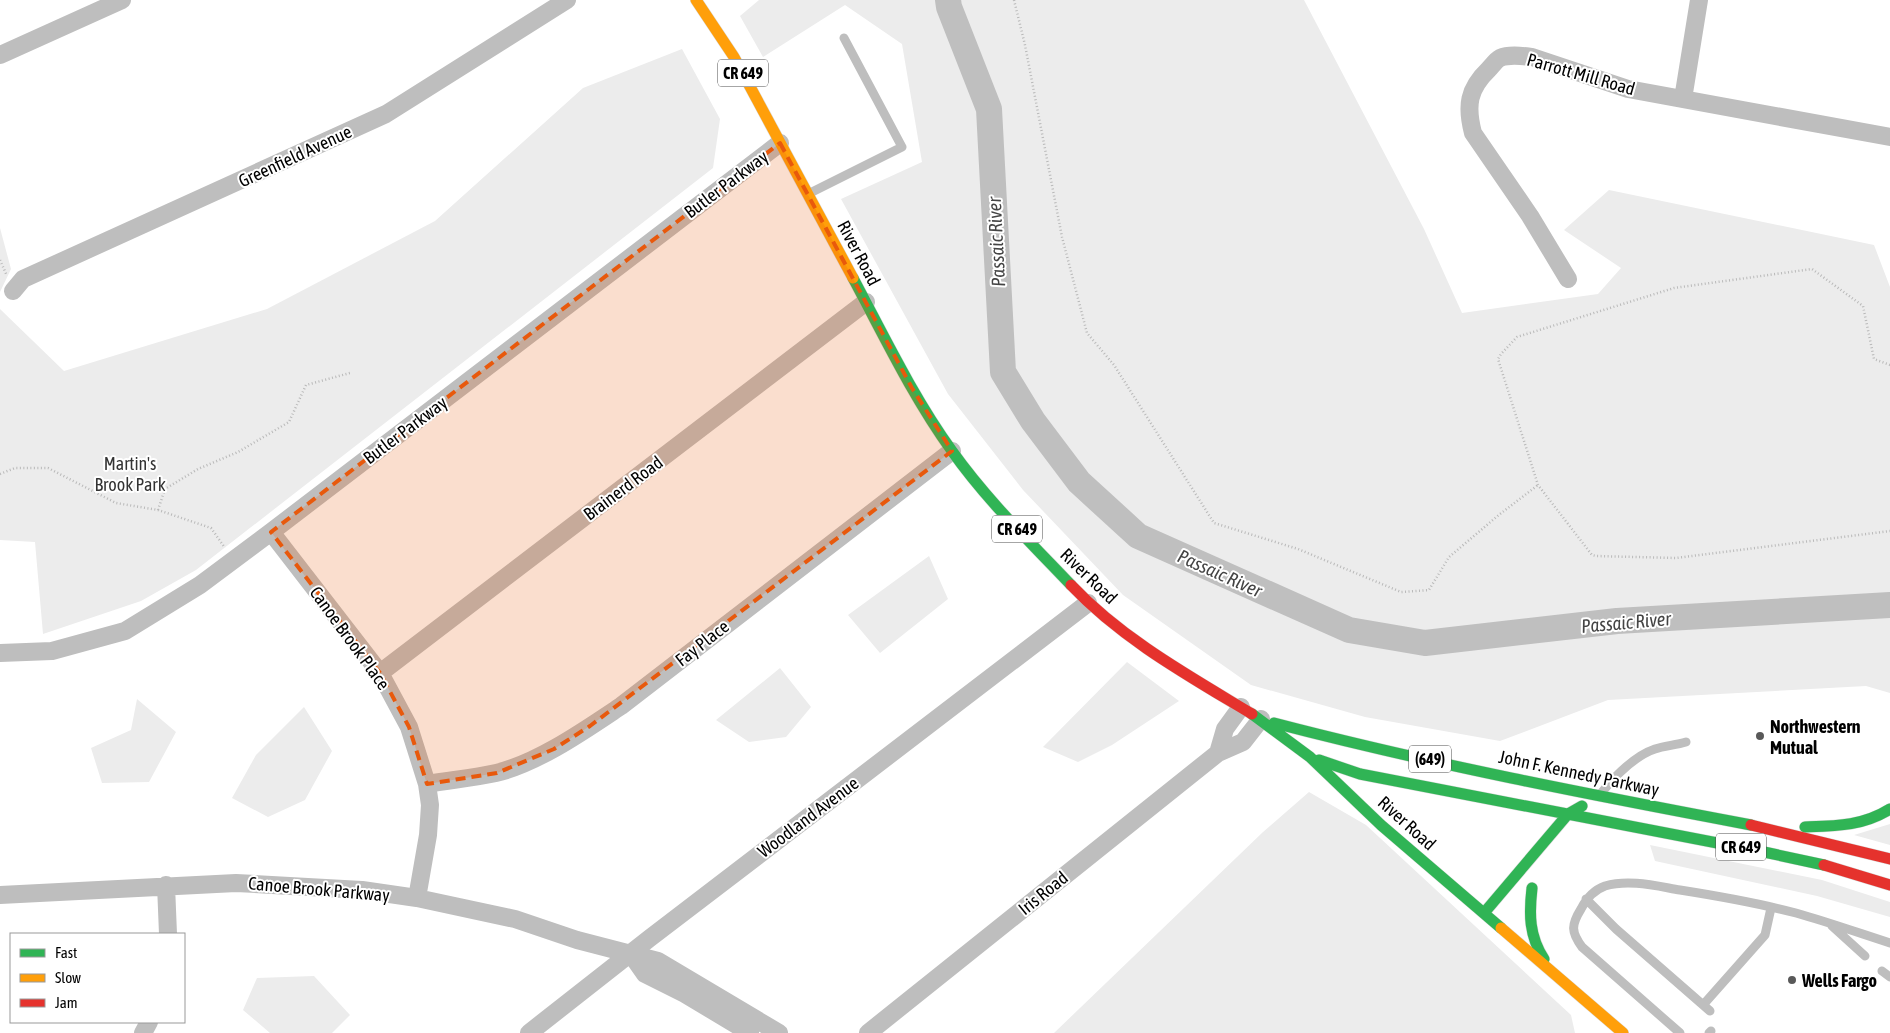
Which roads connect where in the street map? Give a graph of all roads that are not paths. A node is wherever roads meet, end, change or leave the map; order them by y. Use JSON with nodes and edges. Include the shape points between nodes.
{"nodes":[{"id":1,"x":122,"y":0,"type":"edge"},
{"id":2,"x":567,"y":0,"type":"edge"},
{"id":3,"x":1699,"y":0,"type":"edge"},
{"id":4,"x":701,"y":2,"type":"edge"},
{"id":5,"x":844,"y":38,"type":"dead end"},
{"id":6,"x":0,"y":55,"type":"edge"},
{"id":7,"x":1683,"y":99,"type":"junction"},
{"id":8,"x":1890,"y":137,"type":"edge"},
{"id":9,"x":780,"y":143,"type":"junction"},
{"id":10,"x":808,"y":194,"type":"junction"},
{"id":11,"x":1568,"y":279,"type":"dead end"},
{"id":12,"x":13,"y":291,"type":"dead end"},
{"id":13,"x":866,"y":302,"type":"junction"},
{"id":14,"x":952,"y":451,"type":"junction"},
{"id":15,"x":271,"y":532,"type":"junction"},
{"id":16,"x":1088,"y":603,"type":"junction"},
{"id":17,"x":0,"y":653,"type":"edge"},
{"id":18,"x":380,"y":672,"type":"junction"},
{"id":19,"x":1241,"y":707,"type":"junction"},
{"id":20,"x":1261,"y":719,"type":"junction"},
{"id":21,"x":1686,"y":742,"type":"dead end"},
{"id":22,"x":1218,"y":753,"type":"junction"},
{"id":23,"x":1310,"y":757,"type":"junction"},
{"id":24,"x":427,"y":784,"type":"junction"},
{"id":25,"x":1594,"y":807,"type":"junction"},
{"id":26,"x":1890,"y":809,"type":"edge"},
{"id":27,"x":1568,"y":814,"type":"junction"},
{"id":28,"x":1773,"y":829,"type":"junction"},
{"id":29,"x":1580,"y":830,"type":"dead end"},
{"id":30,"x":1890,"y":859,"type":"edge"},
{"id":31,"x":166,"y":885,"type":"junction"},
{"id":32,"x":1890,"y":885,"type":"edge"},
{"id":33,"x":0,"y":895,"type":"edge"},
{"id":34,"x":418,"y":898,"type":"junction"},
{"id":35,"x":1586,"y":899,"type":"junction"},
{"id":36,"x":1521,"y":900,"type":"dead end"},
{"id":37,"x":1771,"y":908,"type":"junction"},
{"id":38,"x":1484,"y":914,"type":"junction"},
{"id":39,"x":1829,"y":923,"type":"junction"},
{"id":40,"x":168,"y":933,"type":"edge"},
{"id":41,"x":1890,"y":943,"type":"edge"},
{"id":42,"x":631,"y":954,"type":"junction"},
{"id":43,"x":1865,"y":956,"type":"dead end"},
{"id":44,"x":1882,"y":971,"type":"dead end"},
{"id":45,"x":1890,"y":977,"type":"edge"},
{"id":46,"x":1562,"y":981,"type":"junction"},
{"id":47,"x":529,"y":1033,"type":"edge"},
{"id":48,"x":750,"y":1033,"type":"edge"},
{"id":49,"x":779,"y":1033,"type":"edge"},
{"id":50,"x":868,"y":1033,"type":"edge"},
{"id":51,"x":1623,"y":1033,"type":"edge"},
{"id":52,"x":1680,"y":1033,"type":"edge"}],
"edges":[{"from":1,"to":6,"type":"street"},
{"from":2,"to":12,"type":"street","name":"Greenfield Avenue","via":[[386,114],[23,279]]},
{"from":3,"to":7,"type":"street"},
{"from":4,"to":9,"type":"main road","name":"River Road","number":"CR 649"},
{"from":5,"to":10,"type":"lane","via":[[902,147]]},
{"from":7,"to":8,"type":"street","name":"Parrott Mill Road"},
{"from":7,"to":11,"type":"street","name":"Parrott Mill Road","via":[[1628,89],[1532,57],[1500,58],[1478,79],[1470,98],[1469,118],[1473,133],[1530,216]]},
{"from":9,"to":10,"type":"main road","name":"River Road","number":"CR 649"},
{"from":9,"to":15,"type":"street","name":"Butler Parkway"},
{"from":10,"to":13,"type":"main road","name":"River Road","number":"CR 649"},
{"from":13,"to":14,"type":"main road","name":"River Road","number":"CR 649","via":[[912,388]]},
{"from":13,"to":18,"type":"street","name":"Brainerd Road"},
{"from":14,"to":16,"type":"main road","name":"River Road","number":"CR 649","via":[[1013,525]]},
{"from":14,"to":24,"type":"street","name":"Fay Place","via":[[621,706],[590,726],[554,748],[497,773]]},
{"from":15,"to":17,"type":"street","name":"Butler Parkway","via":[[200,585],[125,630],[52,651]]},
{"from":15,"to":18,"type":"street","name":"Canoe Brook Place"},
{"from":16,"to":19,"type":"main road","name":"River Road","number":"CR 649","via":[[1129,636]]},
{"from":16,"to":42,"type":"street","name":"Woodland Avenue"},
{"from":18,"to":24,"type":"street","name":"Canoe Brook Place","via":[[409,727]]},
{"from":19,"to":20,"type":"main road","name":"River Road","number":"CR 649"},
{"from":19,"to":22,"type":"street","via":[[1225,729]]},
{"from":20,"to":22,"type":"street","name":"Iris Road","via":[[1243,742]]},
{"from":20,"to":23,"type":"main road","name":"River Road","number":"(649)"},
{"from":20,"to":25,"type":"main road","name":"John F. Kennedy Parkway","number":"(649)"},
{"from":21,"to":25,"type":"lane","via":[[1654,749],[1635,760],[1614,777]]},
{"from":22,"to":50,"type":"street","name":"Iris Road"},
{"from":23,"to":27,"type":"main road","name":"John F. Kennedy Parkway","number":"(649)","via":[[1360,774]]},
{"from":23,"to":38,"type":"main road","name":"River Road","number":"(649)","via":[[1381,825]]},
{"from":24,"to":34,"type":"street","name":"Canoe Brook Place","via":[[430,805]]},
{"from":25,"to":27,"type":"main road","name":"John F. Kennedy Parkway","number":"(649)"},
{"from":25,"to":27,"type":"main road"},
{"from":25,"to":28,"type":"main road","name":"John F. Kennedy Parkway","number":"CR 649"},
{"from":25,"to":29,"type":"main road"},
{"from":25,"to":32,"type":"main road","name":"John F. Kennedy Parkway","number":"CR 649"},
{"from":26,"to":28,"type":"main road","via":[[1859,824]]},
{"from":27,"to":38,"type":"main road"},
{"from":28,"to":30,"type":"main road","name":"John F. Kennedy Parkway","number":"CR 649"},
{"from":31,"to":33,"type":"street","name":"Canoe Brook Parkway"},
{"from":31,"to":34,"type":"street","name":"Canoe Brook Parkway","via":[[306,886]]},
{"from":31,"to":40,"type":"street"},
{"from":34,"to":42,"type":"street","name":"Canoe Brook Parkway","via":[[515,919]]},
{"from":35,"to":37,"type":"lane","via":[[1597,890],[1613,884],[1637,883]]},
{"from":35,"to":37,"type":"lane","via":[[1706,1008],[1765,935]]},
{"from":35,"to":52,"type":"lane","via":[[1576,916],[1573,930],[1576,939]]},
{"from":36,"to":46,"type":"main road","via":[[1535,884],[1528,916],[1529,928],[1539,952]]},
{"from":37,"to":39,"type":"lane"},
{"from":38,"to":46,"type":"main road","name":"River Road","number":"(649)","via":[[1502,922]]},
{"from":39,"to":41,"type":"lane"},
{"from":39,"to":43,"type":"lane"},
{"from":42,"to":47,"type":"street","name":"Woodland Avenue"},
{"from":42,"to":48,"type":"street","via":[[645,974]]},
{"from":42,"to":49,"type":"street","name":"Canoe Brook Parkway","via":[[658,961]]},
{"from":44,"to":45,"type":"lane"},
{"from":46,"to":51,"type":"main road","name":"River Road"}]}
